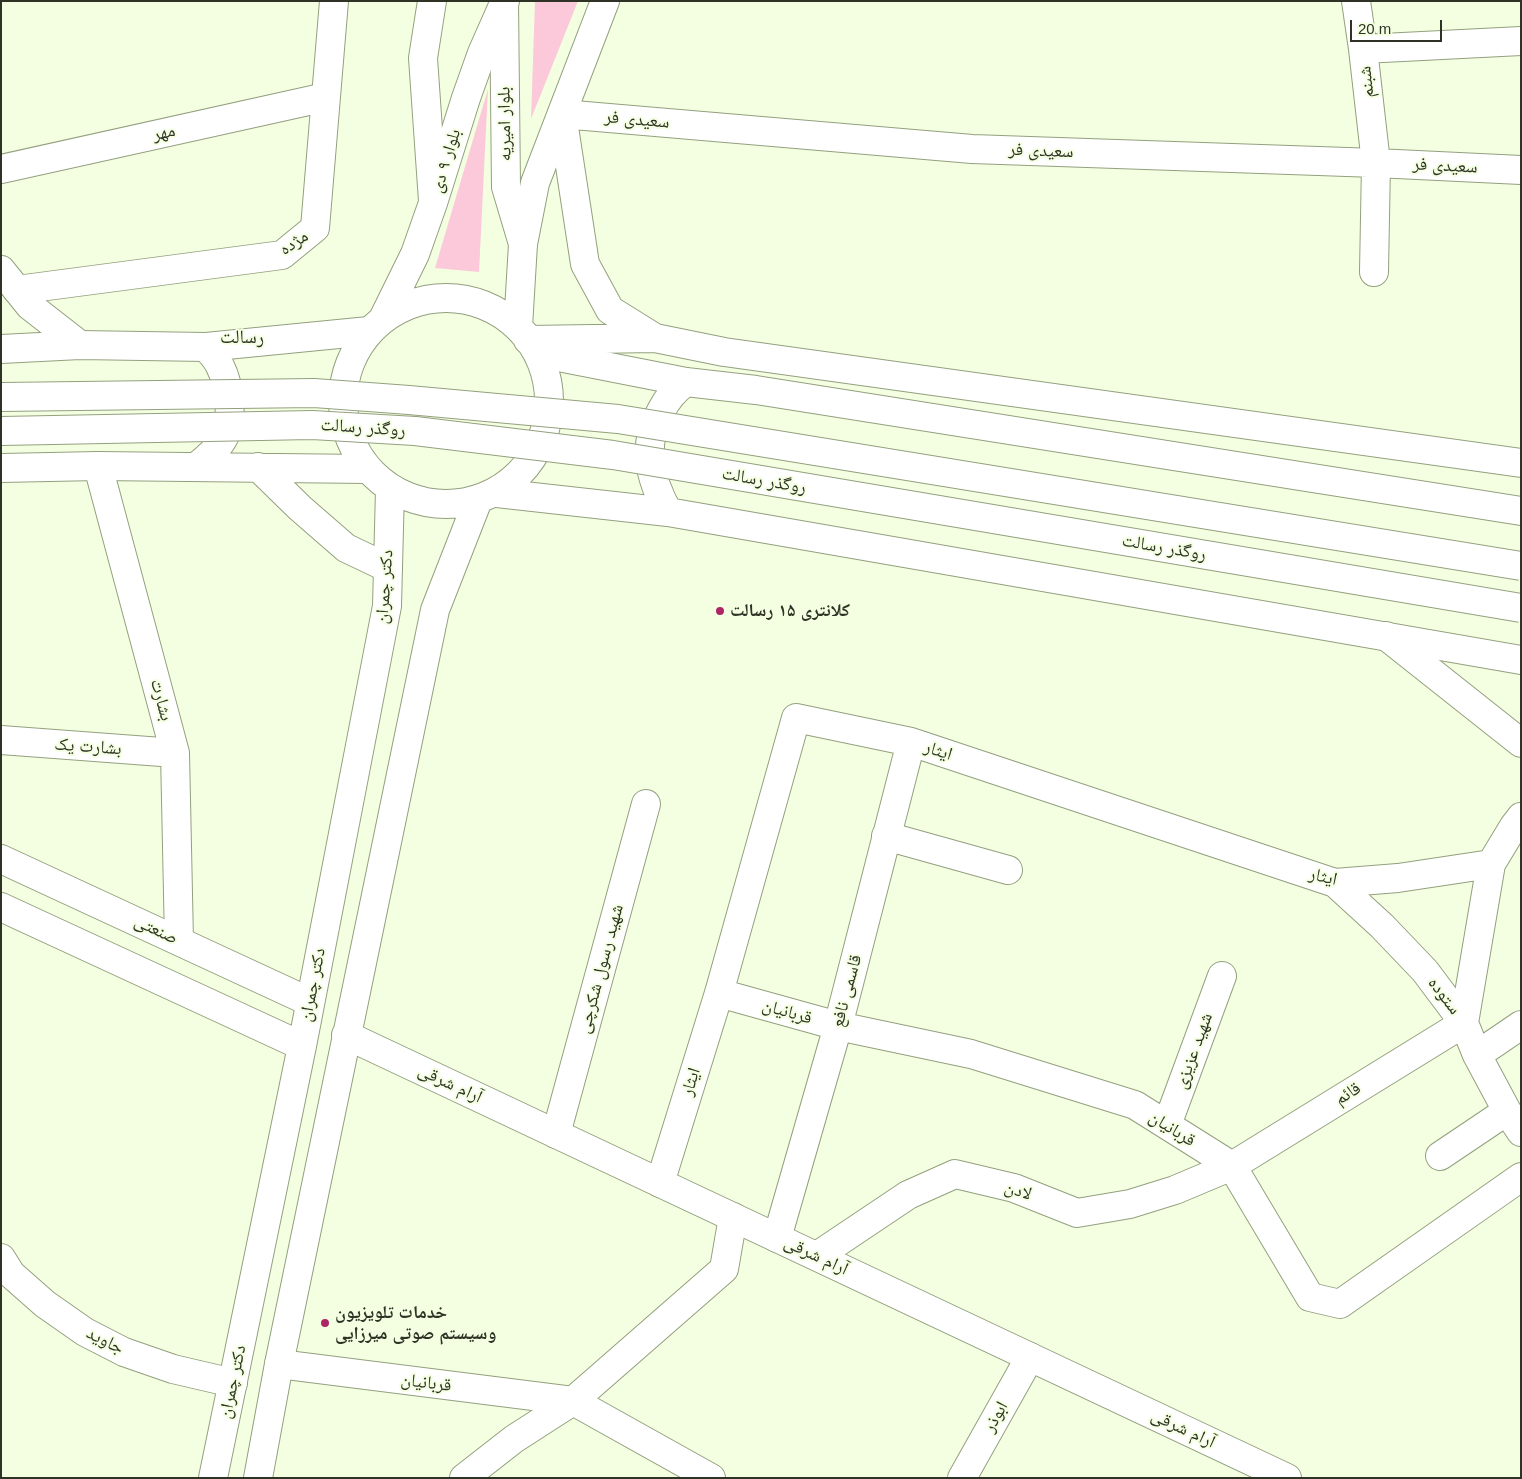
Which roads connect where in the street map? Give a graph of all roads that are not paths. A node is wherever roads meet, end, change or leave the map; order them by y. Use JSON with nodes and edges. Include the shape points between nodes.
{"nodes":[{"id":1,"x":334,"y":1,"type":"edge"},
{"id":2,"x":432,"y":1,"type":"edge"},
{"id":3,"x":605,"y":1,"type":"edge"},
{"id":4,"x":1356,"y":1,"type":"edge"},
{"id":5,"x":504,"y":2,"type":"edge"},
{"id":6,"x":1521,"y":41,"type":"edge"},
{"id":7,"x":1363,"y":49,"type":"junction"},
{"id":8,"x":326,"y":97,"type":"junction"},
{"id":9,"x":562,"y":114,"type":"junction"},
{"id":10,"x":1376,"y":163,"type":"junction"},
{"id":11,"x":1,"y":169,"type":"edge"},
{"id":12,"x":1521,"y":170,"type":"edge"},
{"id":13,"x":433,"y":203,"type":"junction"},
{"id":14,"x":523,"y":244,"type":"junction"},
{"id":15,"x":1374,"y":272,"type":"dead end"},
{"id":16,"x":9,"y":280,"type":"edge"},
{"id":17,"x":376,"y":325,"type":"junction"},
{"id":18,"x":655,"y":338,"type":"junction"},
{"id":19,"x":528,"y":340,"type":"junction"},
{"id":20,"x":80,"y":346,"type":"junction"},
{"id":21,"x":206,"y":347,"type":"junction"},
{"id":22,"x":1,"y":349,"type":"edge"},
{"id":23,"x":686,"y":382,"type":"junction"},
{"id":24,"x":1,"y":396,"type":"edge"},
{"id":25,"x":1,"y":431,"type":"edge"},
{"id":26,"x":1521,"y":463,"type":"edge"},
{"id":27,"x":98,"y":466,"type":"junction"},
{"id":28,"x":196,"y":467,"type":"junction"},
{"id":29,"x":258,"y":467,"type":"junction"},
{"id":30,"x":1,"y":468,"type":"edge"},
{"id":31,"x":367,"y":469,"type":"junction"},
{"id":32,"x":390,"y":489,"type":"junction"},
{"id":33,"x":487,"y":496,"type":"junction"},
{"id":34,"x":1521,"y":511,"type":"edge"},
{"id":35,"x":668,"y":512,"type":"junction"},
{"id":36,"x":1521,"y":566,"type":"edge"},
{"id":37,"x":388,"y":568,"type":"junction"},
{"id":38,"x":1521,"y":608,"type":"edge"},
{"id":39,"x":1386,"y":636,"type":"junction"},
{"id":40,"x":1521,"y":660,"type":"edge"},
{"id":41,"x":1,"y":740,"type":"edge"},
{"id":42,"x":910,"y":742,"type":"junction"},
{"id":43,"x":1521,"y":743,"type":"edge"},
{"id":44,"x":175,"y":753,"type":"junction"},
{"id":45,"x":646,"y":804,"type":"dead end"},
{"id":46,"x":1521,"y":817,"type":"edge"},
{"id":47,"x":886,"y":836,"type":"junction"},
{"id":48,"x":1,"y":859,"type":"edge"},
{"id":49,"x":1491,"y":864,"type":"junction"},
{"id":50,"x":1008,"y":870,"type":"dead end"},
{"id":51,"x":1335,"y":884,"type":"junction"},
{"id":52,"x":1,"y":907,"type":"edge"},
{"id":53,"x":179,"y":941,"type":"junction"},
{"id":54,"x":1222,"y":976,"type":"dead end"},
{"id":55,"x":719,"y":993,"type":"junction"},
{"id":56,"x":310,"y":1002,"type":"junction"},
{"id":57,"x":1464,"y":1022,"type":"junction"},
{"id":58,"x":1521,"y":1025,"type":"edge"},
{"id":59,"x":838,"y":1026,"type":"junction"},
{"id":60,"x":346,"y":1035,"type":"junction"},
{"id":61,"x":302,"y":1046,"type":"junction"},
{"id":62,"x":1477,"y":1055,"type":"junction"},
{"id":63,"x":1514,"y":1122,"type":"edge"},
{"id":64,"x":1167,"y":1125,"type":"junction"},
{"id":65,"x":556,"y":1134,"type":"junction"},
{"id":66,"x":1440,"y":1156,"type":"dead end"},
{"id":67,"x":1232,"y":1166,"type":"junction"},
{"id":68,"x":1521,"y":1178,"type":"edge"},
{"id":69,"x":660,"y":1183,"type":"junction"},
{"id":70,"x":733,"y":1218,"type":"junction"},
{"id":71,"x":777,"y":1238,"type":"junction"},
{"id":72,"x":817,"y":1256,"type":"junction"},
{"id":73,"x":1,"y":1258,"type":"edge"},
{"id":74,"x":1030,"y":1357,"type":"junction"},
{"id":75,"x":279,"y":1364,"type":"junction"},
{"id":76,"x":233,"y":1383,"type":"junction"},
{"id":77,"x":573,"y":1401,"type":"junction"},
{"id":78,"x":213,"y":1478,"type":"edge"},
{"id":79,"x":258,"y":1478,"type":"edge"},
{"id":80,"x":464,"y":1478,"type":"edge"},
{"id":81,"x":711,"y":1478,"type":"edge"},
{"id":82,"x":962,"y":1478,"type":"edge"},
{"id":83,"x":1286,"y":1478,"type":"edge"}],
"edges":[{"from":1,"to":8,"type":"main road","name":"مژده"},
{"from":2,"to":13,"type":"main road","via":[[423,58]]},
{"from":3,"to":9,"type":"main road"},
{"from":4,"to":7,"type":"main road","name":"شبنم"},
{"from":5,"to":13,"type":"main road","name":"بلوار ۹ دی","via":[[466,98]]},
{"from":5,"to":14,"type":"main road","name":"بلوار امیریه","via":[[506,187]]},
{"from":6,"to":7,"type":"main road"},
{"from":7,"to":10,"type":"main road","name":"شبنم"},
{"from":8,"to":11,"type":"main road","name":"مهر"},
{"from":8,"to":16,"type":"main road","name":"مژده","via":[[315,228],[282,255]]},
{"from":9,"to":10,"type":"main road","name":"سعیدی فر","via":[[972,149]]},
{"from":9,"to":14,"type":"main road","via":[[535,183]]},
{"from":9,"to":18,"type":"main road","via":[[584,264],[610,310]]},
{"from":10,"to":12,"type":"main road","name":"سعیدی فر"},
{"from":10,"to":15,"type":"main road","name":"شبنم"},
{"from":13,"to":17,"type":"main road","name":"بلوار ۹ دی","via":[[415,254]]},
{"from":14,"to":19,"type":"main road"},
{"from":16,"to":20,"type":"main road","via":[[30,306]]},
{"from":17,"to":19,"type":"main road","via":[[398,309],[429,299],[461,298],[492,308]]},
{"from":17,"to":21,"type":"main road"},
{"from":17,"to":31,"type":"main road","name":"بلوار ۹ دی","via":[[352,356],[343,385],[343,415],[351,444]]},
{"from":18,"to":19,"type":"main road"},
{"from":18,"to":26,"type":"main road","via":[[724,352]]},
{"from":19,"to":23,"type":"main road"},
{"from":19,"to":33,"type":"main road","via":[[548,384],[549,416],[540,446],[522,473]]},
{"from":20,"to":21,"type":"main road"},
{"from":20,"to":22,"type":"main road"},
{"from":21,"to":28,"type":"main road","via":[[220,365],[227,384],[230,408],[223,440]]},
{"from":23,"to":34,"type":"main road"},
{"from":23,"to":35,"type":"main road","via":[[674,390],[655,421],[650,439],[653,479]]},
{"from":24,"to":36,"type":"main road","name":"روگذر رسالت","bridge":true,"via":[[314,393],[618,419]]},
{"from":25,"to":38,"type":"main road","name":"روگذر رسالت","bridge":true,"via":[[312,425],[415,431],[502,441],[613,455]]},
{"from":27,"to":28,"type":"main road"},
{"from":27,"to":30,"type":"main road"},
{"from":27,"to":44,"type":"main road","name":"بشارت"},
{"from":28,"to":29,"type":"main road"},
{"from":29,"to":31,"type":"main road"},
{"from":29,"to":37,"type":"main road","via":[[346,548]]},
{"from":31,"to":32,"type":"main road","name":"بلوار ۹ دی"},
{"from":32,"to":33,"type":"main road","name":"بلوار ۹ دی","via":[[415,501],[443,505]]},
{"from":32,"to":37,"type":"main road","name":"دکتر چمران"},
{"from":33,"to":35,"type":"main road","name":"بلوار ۹ دی"},
{"from":33,"to":60,"type":"main road","via":[[435,610]]},
{"from":35,"to":39,"type":"main road","name":"بلوار ۹ دی"},
{"from":37,"to":56,"type":"main road","name":"دکتر چمران","via":[[387,606]]},
{"from":39,"to":40,"type":"main road","name":"بلوار ۹ دی"},
{"from":39,"to":43,"type":"main road"},
{"from":41,"to":44,"type":"main road","name":"بشارت یک"},
{"from":42,"to":47,"type":"main road","name":"قاسمی نافع"},
{"from":42,"to":51,"type":"main road","name":"ایثار"},
{"from":42,"to":55,"type":"main road","name":"ایثار","via":[[796,718]]},
{"from":44,"to":53,"type":"main road","name":"بشارت"},
{"from":45,"to":65,"type":"main road","name":"شهید رسول شکرچی"},
{"from":46,"to":49,"type":"main road"},
{"from":47,"to":50,"type":"main road"},
{"from":47,"to":59,"type":"main road","name":"قاسمی نافع"},
{"from":48,"to":53,"type":"main road","name":"صنعتی"},
{"from":49,"to":51,"type":"main road","name":"ایثار"},
{"from":49,"to":57,"type":"main road"},
{"from":51,"to":57,"type":"main road","name":"ستوده","via":[[1425,971]]},
{"from":52,"to":61,"type":"main road"},
{"from":53,"to":56,"type":"main road","name":"صنعتی"},
{"from":54,"to":64,"type":"main road","name":"شهید عزیزی"},
{"from":55,"to":59,"type":"main road","name":"قربانیان"},
{"from":55,"to":69,"type":"main road","name":"ایثار"},
{"from":56,"to":61,"type":"main road","name":"دکتر چمران"},
{"from":57,"to":62,"type":"main road","name":"ستوده"},
{"from":57,"to":67,"type":"main road","name":"قائم"},
{"from":58,"to":62,"type":"main road"},
{"from":59,"to":64,"type":"main road","name":"قربانیان","via":[[971,1054],[1135,1105]]},
{"from":59,"to":71,"type":"main road","name":"قاسمی نافع"},
{"from":60,"to":65,"type":"main road","name":"آرام شرقی"},
{"from":60,"to":75,"type":"main road"},
{"from":61,"to":76,"type":"main road","name":"دکتر چمران"},
{"from":62,"to":63,"type":"main road","name":"ستوده"},
{"from":63,"to":66,"type":"main road"},
{"from":64,"to":67,"type":"main road","name":"قربانیان"},
{"from":65,"to":69,"type":"main road","name":"آرام شرقی"},
{"from":67,"to":68,"type":"main road","name":"قربانیان","via":[[1310,1297],[1340,1304]]},
{"from":67,"to":72,"type":"main road","name":"لادن","via":[[1176,1190],[1130,1204],[1077,1213],[1014,1188],[955,1174],[908,1195]]},
{"from":69,"to":70,"type":"main road","name":"آرام شرقی"},
{"from":70,"to":71,"type":"main road","name":"آرام شرقی"},
{"from":70,"to":77,"type":"main road","via":[[724,1269]]},
{"from":71,"to":72,"type":"main road","name":"آرام شرقی"},
{"from":72,"to":74,"type":"main road","name":"آرام شرقی"},
{"from":73,"to":76,"type":"main road","name":"جاوید","via":[[11,1274],[44,1304],[85,1332],[148,1361]]},
{"from":74,"to":82,"type":"main road","name":"ابوذر"},
{"from":74,"to":83,"type":"main road","name":"آرام شرقی"},
{"from":75,"to":77,"type":"main road","name":"قربانیان"},
{"from":75,"to":79,"type":"main road"},
{"from":76,"to":78,"type":"main road","name":"دکتر چمران"},
{"from":77,"to":80,"type":"main road","via":[[514,1439]]},
{"from":77,"to":81,"type":"main road","name":"قربانیان"}]}
